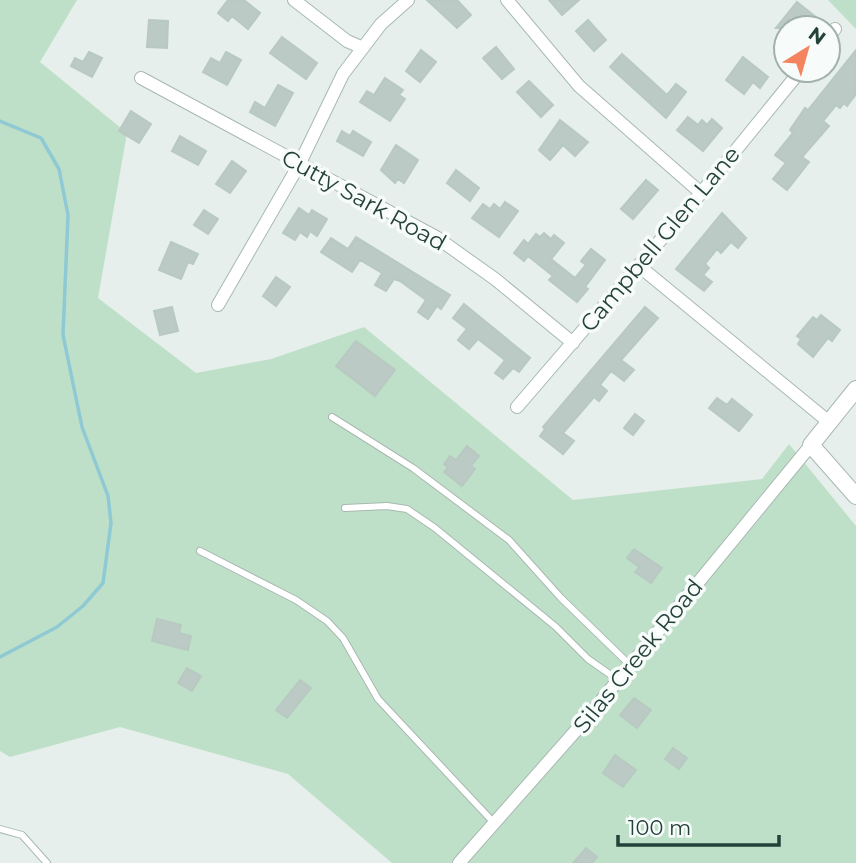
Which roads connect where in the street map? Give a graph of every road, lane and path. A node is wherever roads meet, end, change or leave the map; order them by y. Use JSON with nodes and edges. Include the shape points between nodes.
{"nodes":[{"id":1,"x":294,"y":0,"type":"edge"},
{"id":2,"x":408,"y":0,"type":"edge"},
{"id":3,"x":507,"y":0,"type":"edge"},
{"id":4,"x":363,"y":48,"type":"junction"},
{"id":5,"x":141,"y":78,"type":"dead end"},
{"id":6,"x":791,"y":84,"type":"edge"},
{"id":7,"x":300,"y":163,"type":"junction"},
{"id":8,"x":701,"y":193,"type":"junction"},
{"id":9,"x":639,"y":266,"type":"junction"},
{"id":10,"x":218,"y":305,"type":"dead end"},
{"id":11,"x":573,"y":343,"type":"junction"},
{"id":12,"x":856,"y":389,"type":"edge"},
{"id":13,"x":517,"y":407,"type":"dead end"},
{"id":14,"x":332,"y":417,"type":"dead end"},
{"id":15,"x":829,"y":422,"type":"junction"},
{"id":16,"x":811,"y":445,"type":"junction"},
{"id":17,"x":856,"y":496,"type":"edge"},
{"id":18,"x":345,"y":508,"type":"dead end"},
{"id":19,"x":200,"y":551,"type":"dead end"},
{"id":20,"x":630,"y":665,"type":"junction"},
{"id":21,"x":618,"y":680,"type":"junction"},
{"id":22,"x":496,"y":824,"type":"junction"},
{"id":23,"x":0,"y":829,"type":"edge"},
{"id":24,"x":47,"y":863,"type":"edge"},
{"id":25,"x":459,"y":863,"type":"edge"}],
"edges":[{"from":1,"to":4,"type":"street"},
{"from":2,"to":4,"type":"street"},
{"from":3,"to":8,"type":"street","via":[[579,86]]},
{"from":4,"to":7,"type":"street","via":[[343,74]]},
{"from":5,"to":7,"type":"street","name":"Cutty Sark Road"},
{"from":6,"to":8,"type":"street","name":"Campbell Glen Lane"},
{"from":7,"to":10,"type":"street"},
{"from":7,"to":11,"type":"street","name":"Cutty Sark Road","via":[[436,237]]},
{"from":8,"to":9,"type":"street","name":"Campbell Glen Lane"},
{"from":9,"to":11,"type":"street","name":"Campbell Glen Lane"},
{"from":9,"to":15,"type":"street"},
{"from":11,"to":13,"type":"street","name":"Campbell Glen Lane"},
{"from":12,"to":15,"type":"street"},
{"from":14,"to":20,"type":"lane","via":[[413,468],[509,540]]},
{"from":15,"to":16,"type":"street"},
{"from":16,"to":17,"type":"street"},
{"from":16,"to":20,"type":"street","name":"Silas Creek Road"},
{"from":18,"to":21,"type":"lane","via":[[407,509]]},
{"from":19,"to":22,"type":"lane","via":[[327,621],[377,699]]},
{"from":20,"to":21,"type":"street","name":"Silas Creek Road"},
{"from":21,"to":22,"type":"street","name":"Silas Creek Road"},
{"from":22,"to":25,"type":"street","name":"Silas Creek Road"},
{"from":23,"to":24,"type":"lane","via":[[22,835]]}]}
